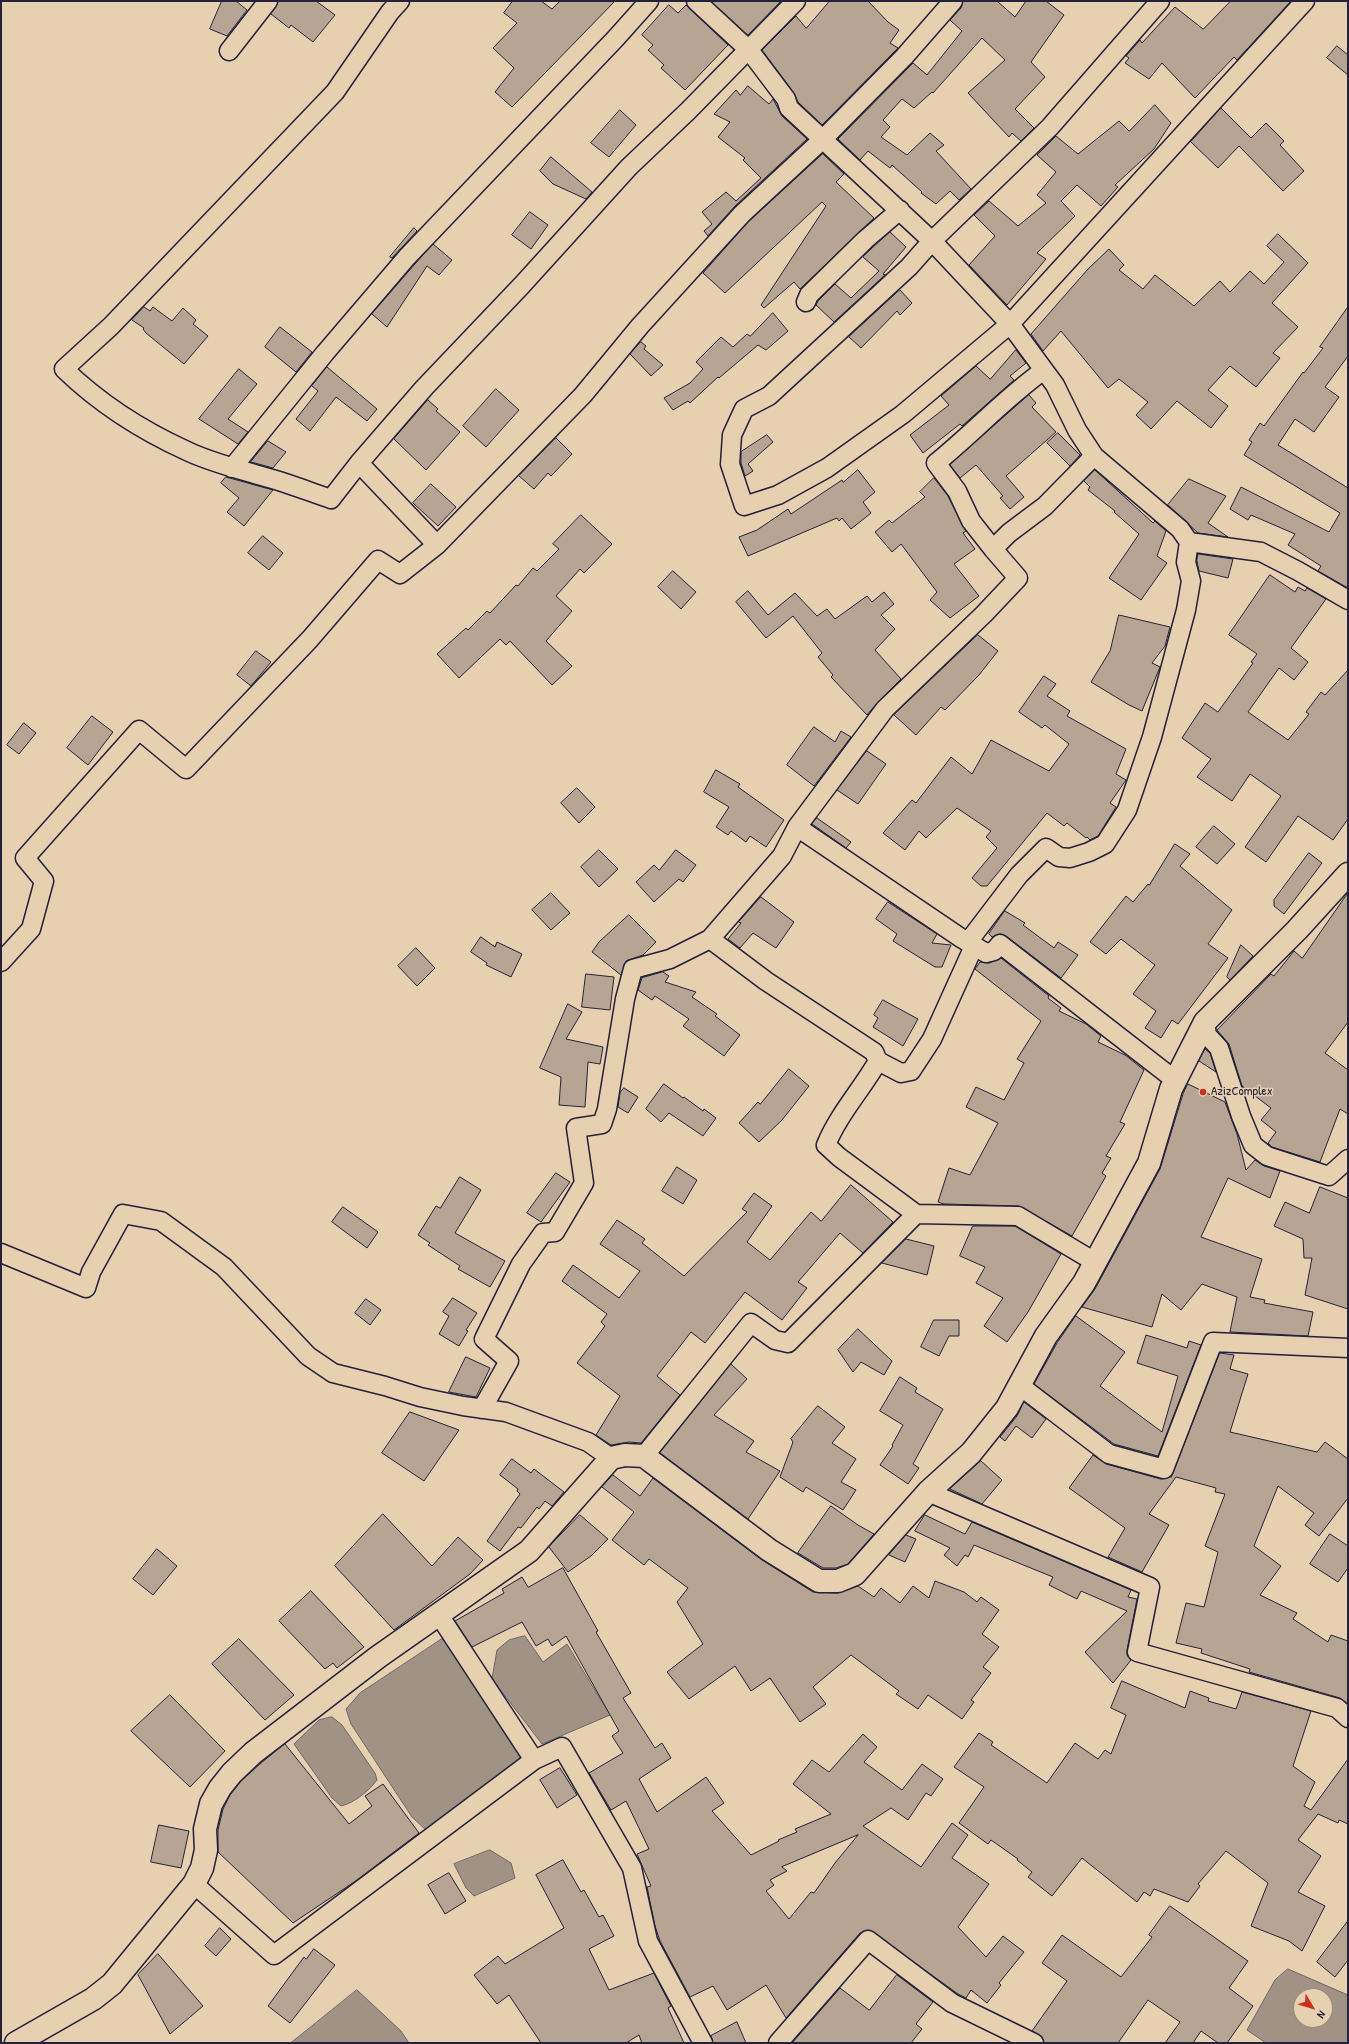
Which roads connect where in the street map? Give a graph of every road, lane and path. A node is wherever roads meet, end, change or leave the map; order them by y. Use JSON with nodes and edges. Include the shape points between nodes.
{"nodes":[{"id":1,"x":268,"y":1,"type":"edge"},
{"id":2,"x":400,"y":1,"type":"edge"},
{"id":3,"x":649,"y":1,"type":"edge"},
{"id":4,"x":696,"y":1,"type":"edge"},
{"id":5,"x":796,"y":1,"type":"edge"},
{"id":6,"x":953,"y":1,"type":"edge"},
{"id":7,"x":1160,"y":1,"type":"edge"},
{"id":8,"x":1305,"y":1,"type":"edge"},
{"id":9,"x":229,"y":50,"type":"dead end"},
{"id":10,"x":749,"y":50,"type":"junction"},
{"id":11,"x":823,"y":139,"type":"junction"},
{"id":12,"x":900,"y":210,"type":"junction"},
{"id":13,"x":932,"y":241,"type":"junction"},
{"id":14,"x":806,"y":302,"type":"dead end"},
{"id":15,"x":1010,"y":324,"type":"junction"},
{"id":16,"x":1044,"y":370,"type":"junction"},
{"id":17,"x":1094,"y":456,"type":"junction"},
{"id":18,"x":359,"y":463,"type":"junction"},
{"id":19,"x":232,"y":468,"type":"junction"},
{"id":20,"x":1189,"y":542,"type":"junction"},
{"id":21,"x":438,"y":545,"type":"junction"},
{"id":22,"x":993,"y":549,"type":"junction"},
{"id":23,"x":1348,"y":600,"type":"edge"},
{"id":24,"x":797,"y":827,"type":"junction"},
{"id":25,"x":1348,"y":874,"type":"edge"},
{"id":26,"x":710,"y":939,"type":"junction"},
{"id":27,"x":971,"y":944,"type":"junction"},
{"id":28,"x":1,"y":962,"type":"edge"},
{"id":29,"x":1205,"y":1022,"type":"junction"},
{"id":30,"x":878,"y":1061,"type":"junction"},
{"id":31,"x":1175,"y":1080,"type":"junction"},
{"id":32,"x":1348,"y":1159,"type":"edge"},
{"id":33,"x":916,"y":1214,"type":"junction"},
{"id":34,"x":1,"y":1253,"type":"edge"},
{"id":35,"x":1095,"y":1262,"type":"junction"},
{"id":36,"x":1348,"y":1348,"type":"edge"},
{"id":37,"x":1019,"y":1385,"type":"junction"},
{"id":38,"x":482,"y":1409,"type":"junction"},
{"id":39,"x":644,"y":1456,"type":"junction"},
{"id":40,"x":610,"y":1458,"type":"junction"},
{"id":41,"x":928,"y":1492,"type":"junction"},
{"id":42,"x":439,"y":1615,"type":"junction"},
{"id":43,"x":1348,"y":1718,"type":"edge"},
{"id":44,"x":534,"y":1760,"type":"junction"},
{"id":45,"x":194,"y":1884,"type":"junction"},
{"id":46,"x":16,"y":2043,"type":"edge"},
{"id":47,"x":703,"y":2043,"type":"edge"},
{"id":48,"x":778,"y":2043,"type":"edge"},
{"id":49,"x":1034,"y":2043,"type":"edge"}],
"edges":[{"from":1,"to":9,"type":"street"},
{"from":2,"to":19,"type":"street","via":[[334,92],[111,326],[64,369],[85,389],[127,418],[188,452]]},
{"from":3,"to":19,"type":"street","via":[[407,257],[324,353]]},
{"from":4,"to":10,"type":"street"},
{"from":5,"to":10,"type":"street"},
{"from":6,"to":11,"type":"street","via":[[904,57]]},
{"from":7,"to":13,"type":"street","via":[[1050,127]]},
{"from":8,"to":15,"type":"street"},
{"from":10,"to":11,"type":"street","via":[[786,99],[789,108]]},
{"from":10,"to":18,"type":"street","via":[[629,167],[424,388]]},
{"from":11,"to":12,"type":"street"},
{"from":11,"to":21,"type":"street","via":[[742,214],[640,326],[583,395]]},
{"from":12,"to":13,"type":"street"},
{"from":12,"to":14,"type":"street","via":[[809,295]]},
{"from":13,"to":15,"type":"street"},
{"from":13,"to":15,"type":"street","via":[[909,267],[768,396],[744,409],[732,435],[730,464],[744,506],[778,495],[827,468],[903,414]]},
{"from":15,"to":16,"type":"street"},
{"from":16,"to":17,"type":"street"},
{"from":16,"to":22,"type":"street","via":[[1017,390],[936,463],[957,491],[971,521]]},
{"from":17,"to":20,"type":"street","via":[[1180,529]]},
{"from":17,"to":22,"type":"street","via":[[1045,506],[1009,533]]},
{"from":18,"to":19,"type":"street","via":[[332,499]]},
{"from":18,"to":21,"type":"street"},
{"from":20,"to":23,"type":"street","via":[[1261,552],[1298,570]]},
{"from":20,"to":27,"type":"street","via":[[1186,562],[1191,581],[1186,610],[1152,737],[1127,810],[1105,844],[1089,852],[1070,858],[1059,857],[1046,848],[1018,875]]},
{"from":21,"to":28,"type":"street","via":[[400,574],[378,560],[310,639],[186,769],[139,730],[25,858],[44,881],[31,929]]},
{"from":22,"to":24,"type":"street","via":[[1018,578],[885,709]]},
{"from":24,"to":26,"type":"street","via":[[782,856]]},
{"from":24,"to":27,"type":"street"},
{"from":25,"to":29,"type":"street","via":[[1297,930]]},
{"from":26,"to":30,"type":"street","via":[[766,981],[874,1052]]},
{"from":26,"to":38,"type":"street","via":[[670,959],[633,969],[602,1124],[576,1128],[584,1183],[555,1232],[543,1233],[522,1264],[484,1339],[509,1361]]},
{"from":27,"to":30,"type":"street","via":[[932,1039],[915,1066],[911,1071],[901,1073]]},
{"from":27,"to":31,"type":"street","via":[[986,953],[994,951],[1000,944]]},
{"from":29,"to":31,"type":"street"},
{"from":29,"to":32,"type":"street","via":[[1207,1035],[1219,1048],[1240,1116],[1253,1145],[1267,1156],[1329,1176]]},
{"from":30,"to":33,"type":"street","via":[[831,1133],[826,1145]]},
{"from":31,"to":35,"type":"street","via":[[1149,1163]]},
{"from":33,"to":35,"type":"street","via":[[1018,1216]]},
{"from":33,"to":39,"type":"street","via":[[788,1343],[774,1340],[751,1323]]},
{"from":34,"to":38,"type":"street","via":[[86,1288],[91,1272],[123,1214],[161,1221],[224,1267],[308,1356],[333,1373],[420,1397]]},
{"from":35,"to":37,"type":"street","via":[[1084,1283],[1046,1336]]},
{"from":36,"to":37,"type":"street","via":[[1213,1342],[1164,1469],[1109,1454]]},
{"from":37,"to":41,"type":"street","via":[[1007,1408],[971,1453]]},
{"from":38,"to":40,"type":"street","via":[[506,1412],[588,1442]]},
{"from":39,"to":40,"type":"street","via":[[625,1455]]},
{"from":39,"to":41,"type":"street","via":[[769,1550],[819,1581],[838,1581],[855,1574]]},
{"from":40,"to":42,"type":"street","via":[[529,1551]]},
{"from":41,"to":43,"type":"street","via":[[1150,1587],[1137,1652],[1337,1708]]},
{"from":42,"to":44,"type":"street"},
{"from":42,"to":45,"type":"street","via":[[378,1657],[253,1753],[232,1773],[211,1804],[205,1829],[206,1850],[202,1868]]},
{"from":44,"to":45,"type":"street","via":[[274,1955]]},
{"from":44,"to":47,"type":"street","via":[[562,1747],[632,1868],[648,1941]]},
{"from":45,"to":46,"type":"street","via":[[112,1984],[80,2007]]},
{"from":48,"to":49,"type":"street","via":[[868,1940],[952,2003]]}]}
